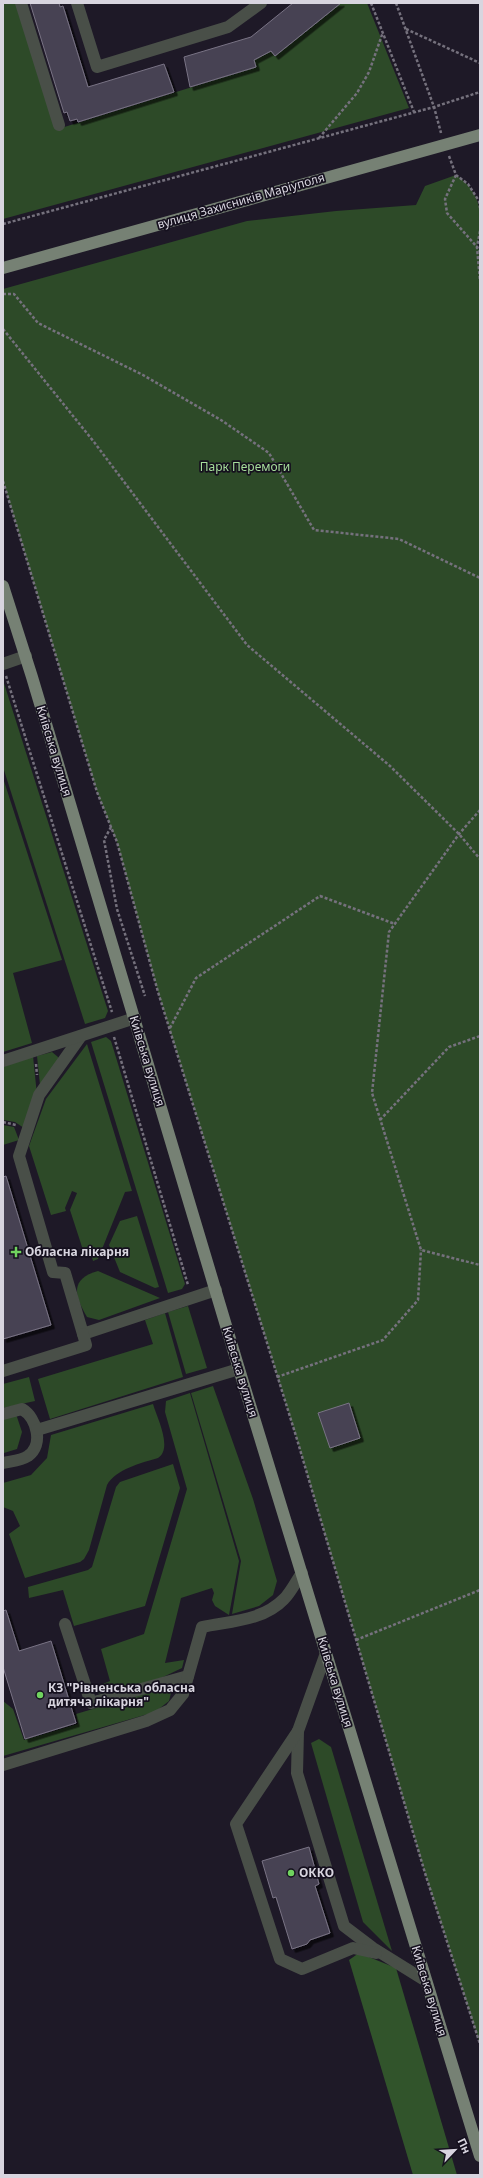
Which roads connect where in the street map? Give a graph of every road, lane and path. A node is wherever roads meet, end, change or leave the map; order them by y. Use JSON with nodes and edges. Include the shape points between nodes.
{"nodes":[{"id":1,"x":21,"y":3,"type":"edge"},
{"id":2,"x":77,"y":3,"type":"edge"},
{"id":3,"x":261,"y":3,"type":"edge"},
{"id":4,"x":371,"y":3,"type":"edge"},
{"id":5,"x":396,"y":3,"type":"edge"},
{"id":6,"x":405,"y":29,"type":"junction"},
{"id":7,"x":383,"y":32,"type":"junction"},
{"id":8,"x":480,"y":63,"type":"edge"},
{"id":9,"x":480,"y":92,"type":"edge"},
{"id":10,"x":434,"y":107,"type":"junction"},
{"id":11,"x":414,"y":112,"type":"junction"},
{"id":12,"x":60,"y":125,"type":"dead end"},
{"id":13,"x":480,"y":135,"type":"edge"},
{"id":14,"x":318,"y":138,"type":"junction"},
{"id":15,"x":445,"y":145,"type":"junction"},
{"id":16,"x":456,"y":175,"type":"junction"},
{"id":17,"x":480,"y":208,"type":"edge"},
{"id":18,"x":3,"y":224,"type":"edge"},
{"id":19,"x":480,"y":231,"type":"edge"},
{"id":20,"x":476,"y":247,"type":"junction"},
{"id":21,"x":480,"y":252,"type":"edge"},
{"id":22,"x":3,"y":268,"type":"edge"},
{"id":23,"x":480,"y":281,"type":"edge"},
{"id":24,"x":3,"y":294,"type":"edge"},
{"id":25,"x":3,"y":329,"type":"edge"},
{"id":26,"x":3,"y":481,"type":"edge"},
{"id":27,"x":480,"y":578,"type":"edge"},
{"id":28,"x":3,"y":586,"type":"edge"},
{"id":29,"x":26,"y":656,"type":"junction"},
{"id":30,"x":3,"y":664,"type":"edge"},
{"id":31,"x":3,"y":673,"type":"edge"},
{"id":32,"x":480,"y":810,"type":"edge"},
{"id":33,"x":111,"y":827,"type":"junction"},
{"id":34,"x":459,"y":834,"type":"junction"},
{"id":35,"x":480,"y":859,"type":"edge"},
{"id":36,"x":395,"y":924,"type":"junction"},
{"id":37,"x":145,"y":996,"type":"dead end"},
{"id":38,"x":135,"y":1018,"type":"junction"},
{"id":39,"x":114,"y":1025,"type":"junction"},
{"id":40,"x":170,"y":1028,"type":"junction"},
{"id":41,"x":81,"y":1036,"type":"junction"},
{"id":42,"x":480,"y":1036,"type":"edge"},
{"id":43,"x":3,"y":1061,"type":"edge"},
{"id":44,"x":380,"y":1120,"type":"junction"},
{"id":45,"x":421,"y":1250,"type":"junction"},
{"id":46,"x":480,"y":1265,"type":"edge"},
{"id":47,"x":216,"y":1290,"type":"junction"},
{"id":48,"x":192,"y":1298,"type":"junction"},
{"id":49,"x":83,"y":1334,"type":"junction"},
{"id":50,"x":239,"y":1369,"type":"junction"},
{"id":51,"x":3,"y":1370,"type":"edge"},
{"id":52,"x":277,"y":1377,"type":"junction"},
{"id":53,"x":3,"y":1414,"type":"edge"},
{"id":54,"x":37,"y":1430,"type":"junction"},
{"id":55,"x":3,"y":1463,"type":"edge"},
{"id":56,"x":302,"y":1573,"type":"junction"},
{"id":57,"x":480,"y":1590,"type":"edge"},
{"id":58,"x":65,"y":1624,"type":"dead end"},
{"id":59,"x":356,"y":1640,"type":"junction"},
{"id":60,"x":326,"y":1653,"type":"junction"},
{"id":61,"x":188,"y":1676,"type":"junction"},
{"id":62,"x":298,"y":1731,"type":"junction"},
{"id":63,"x":3,"y":1765,"type":"edge"},
{"id":64,"x":381,"y":1954,"type":"junction"},
{"id":65,"x":426,"y":1981,"type":"junction"},
{"id":66,"x":480,"y":2044,"type":"edge"},
{"id":67,"x":480,"y":2156,"type":"edge"}],
"edges":[{"from":1,"to":12,"type":"lane"},
{"from":2,"to":3,"type":"lane","via":[[97,67],[228,27]]},
{"from":4,"to":7,"type":"path"},
{"from":5,"to":6,"type":"path"},
{"from":6,"to":8,"type":"path"},
{"from":6,"to":10,"type":"path"},
{"from":7,"to":11,"type":"path"},
{"from":7,"to":14,"type":"path","via":[[369,72],[357,93]]},
{"from":9,"to":10,"type":"path"},
{"from":10,"to":11,"type":"path"},
{"from":10,"to":15,"type":"path"},
{"from":11,"to":14,"type":"path"},
{"from":13,"to":15,"type":"main road","name":"вулиця Захисників Маріуполя"},
{"from":14,"to":18,"type":"path"},
{"from":15,"to":16,"type":"path"},
{"from":15,"to":22,"type":"main road","name":"вулиця Захисників Маріуполя"},
{"from":16,"to":17,"type":"path","via":[[468,184]]},
{"from":16,"to":20,"type":"path","via":[[445,199],[447,213]]},
{"from":19,"to":20,"type":"path"},
{"from":20,"to":21,"type":"path"},
{"from":20,"to":23,"type":"path"},
{"from":24,"to":27,"type":"path","via":[[14,294],[38,323],[143,375],[221,420],[269,453],[314,530],[399,539]]},
{"from":25,"to":34,"type":"path","via":[[94,442],[247,645],[390,766]]},
{"from":26,"to":33,"type":"path","via":[[97,792]]},
{"from":28,"to":29,"type":"main road","name":"Київська вулиця"},
{"from":29,"to":30,"type":"lane"},
{"from":29,"to":38,"type":"main road","name":"Київська вулиця"},
{"from":31,"to":39,"type":"path"},
{"from":32,"to":34,"type":"path"},
{"from":33,"to":37,"type":"path","via":[[104,840],[117,909]]},
{"from":33,"to":40,"type":"path"},
{"from":34,"to":35,"type":"path"},
{"from":34,"to":36,"type":"path"},
{"from":36,"to":40,"type":"path","via":[[320,896],[196,978]]},
{"from":36,"to":44,"type":"path","via":[[389,932],[372,1093]]},
{"from":38,"to":39,"type":"lane"},
{"from":38,"to":47,"type":"main road","name":"Київська вулиця"},
{"from":39,"to":41,"type":"lane"},
{"from":39,"to":48,"type":"path","via":[[114,1040]]},
{"from":40,"to":52,"type":"path"},
{"from":41,"to":43,"type":"lane","via":[[67,1036]]},
{"from":41,"to":49,"type":"lane","via":[[39,1095],[19,1156],[53,1272],[65,1273]]},
{"from":42,"to":44,"type":"path","via":[[449,1047]]},
{"from":44,"to":45,"type":"path"},
{"from":45,"to":46,"type":"path"},
{"from":45,"to":52,"type":"path","via":[[418,1300],[384,1340]]},
{"from":47,"to":48,"type":"lane"},
{"from":47,"to":50,"type":"main road","name":"Київська вулиця"},
{"from":48,"to":49,"type":"lane"},
{"from":49,"to":51,"type":"lane","via":[[86,1345]]},
{"from":50,"to":54,"type":"lane"},
{"from":50,"to":56,"type":"main road","name":"Київська вулиця"},
{"from":52,"to":59,"type":"path"},
{"from":53,"to":54,"type":"lane","via":[[22,1409],[30,1416]]},
{"from":54,"to":55,"type":"lane","via":[[36,1444],[32,1452],[22,1459]]},
{"from":56,"to":60,"type":"main road","name":"Київська вулиця"},
{"from":56,"to":61,"type":"lane","via":[[286,1598],[267,1612],[246,1619],[202,1626]]},
{"from":57,"to":59,"type":"path"},
{"from":58,"to":61,"type":"lane","via":[[91,1703]]},
{"from":59,"to":66,"type":"path","via":[[425,1872]]},
{"from":60,"to":62,"type":"lane"},
{"from":60,"to":65,"type":"main road","name":"Київська вулиця"},
{"from":61,"to":63,"type":"lane","via":[[183,1694],[170,1710],[146,1721]]},
{"from":62,"to":64,"type":"lane","via":[[296,1773],[344,1926]]},
{"from":62,"to":64,"type":"lane","via":[[236,1824],[280,1958],[302,1969],[353,1948]]},
{"from":64,"to":65,"type":"lane"},
{"from":65,"to":67,"type":"main road","name":"Київська вулиця"}]}
